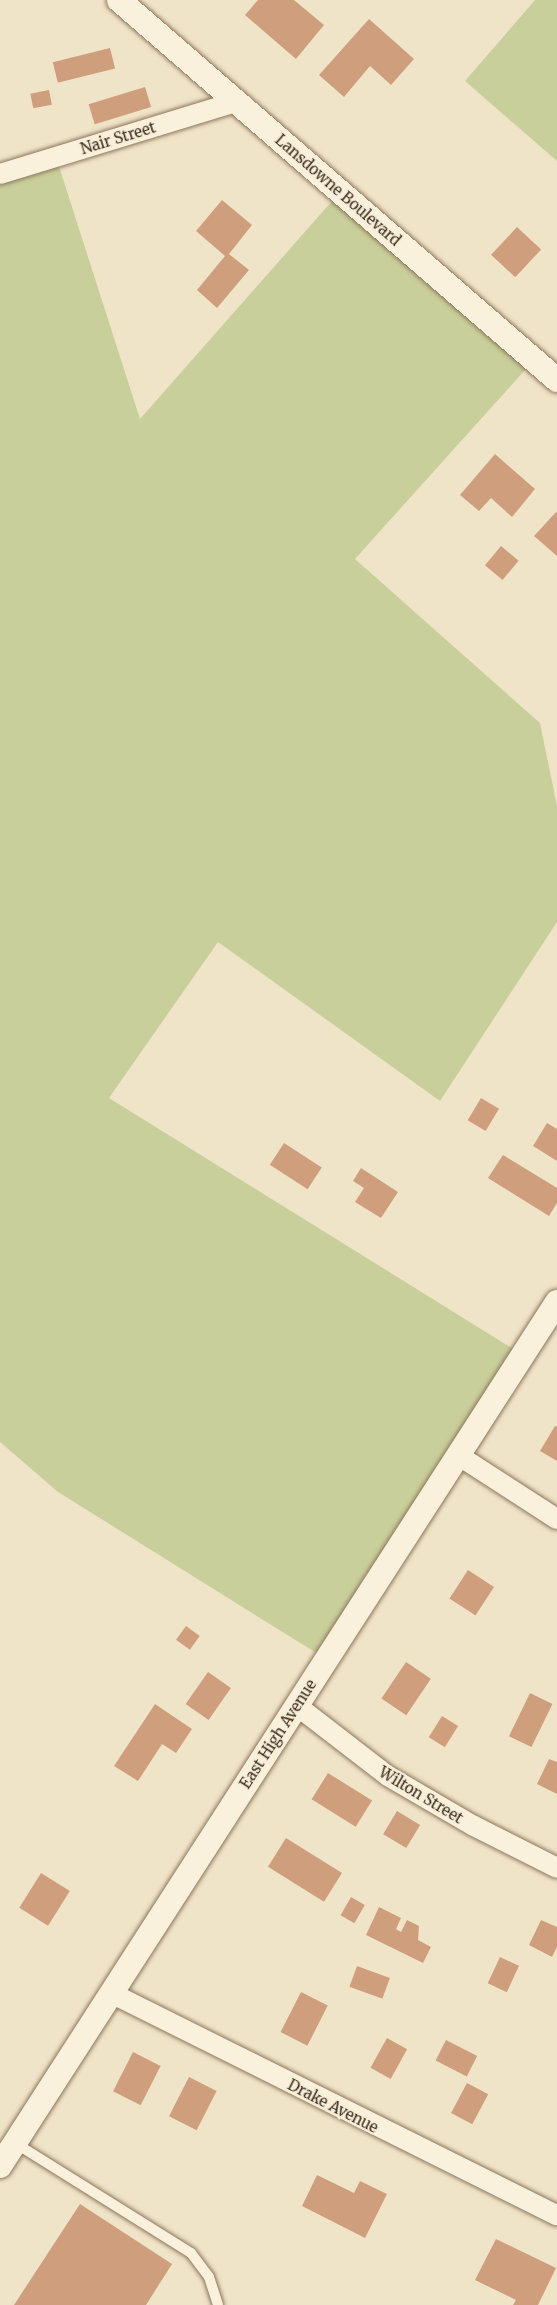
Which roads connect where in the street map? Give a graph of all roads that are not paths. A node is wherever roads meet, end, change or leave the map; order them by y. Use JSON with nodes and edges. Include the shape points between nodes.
{"nodes":[{"id":1,"x":119,"y":0,"type":"edge"},
{"id":2,"x":236,"y":102,"type":"junction"},
{"id":3,"x":0,"y":174,"type":"edge"},
{"id":4,"x":557,"y":381,"type":"edge"},
{"id":5,"x":557,"y":1302,"type":"edge"},
{"id":6,"x":458,"y":1455,"type":"junction"},
{"id":7,"x":557,"y":1519,"type":"edge"},
{"id":8,"x":296,"y":1705,"type":"junction"},
{"id":9,"x":557,"y":1868,"type":"edge"},
{"id":10,"x":111,"y":1993,"type":"junction"},
{"id":11,"x":15,"y":2143,"type":"junction"},
{"id":12,"x":0,"y":2166,"type":"edge"},
{"id":13,"x":557,"y":2215,"type":"edge"},
{"id":14,"x":218,"y":2305,"type":"edge"}],
"edges":[{"from":1,"to":2,"type":"street","name":"Lansdowne Boulevard"},
{"from":2,"to":3,"type":"street","name":"Nair Street"},
{"from":2,"to":4,"type":"street","name":"Lansdowne Boulevard"},
{"from":5,"to":6,"type":"street","name":"East High Avenue"},
{"from":6,"to":7,"type":"street"},
{"from":6,"to":8,"type":"street","name":"East High Avenue"},
{"from":8,"to":9,"type":"street","name":"Wilton Street","via":[[388,1776]]},
{"from":8,"to":10,"type":"street","name":"East High Avenue"},
{"from":10,"to":11,"type":"street","name":"East High Avenue"},
{"from":10,"to":13,"type":"street","name":"Drake Avenue"},
{"from":11,"to":12,"type":"street","name":"East High Avenue"},
{"from":11,"to":14,"type":"lane","via":[[191,2253],[209,2277]]}]}
